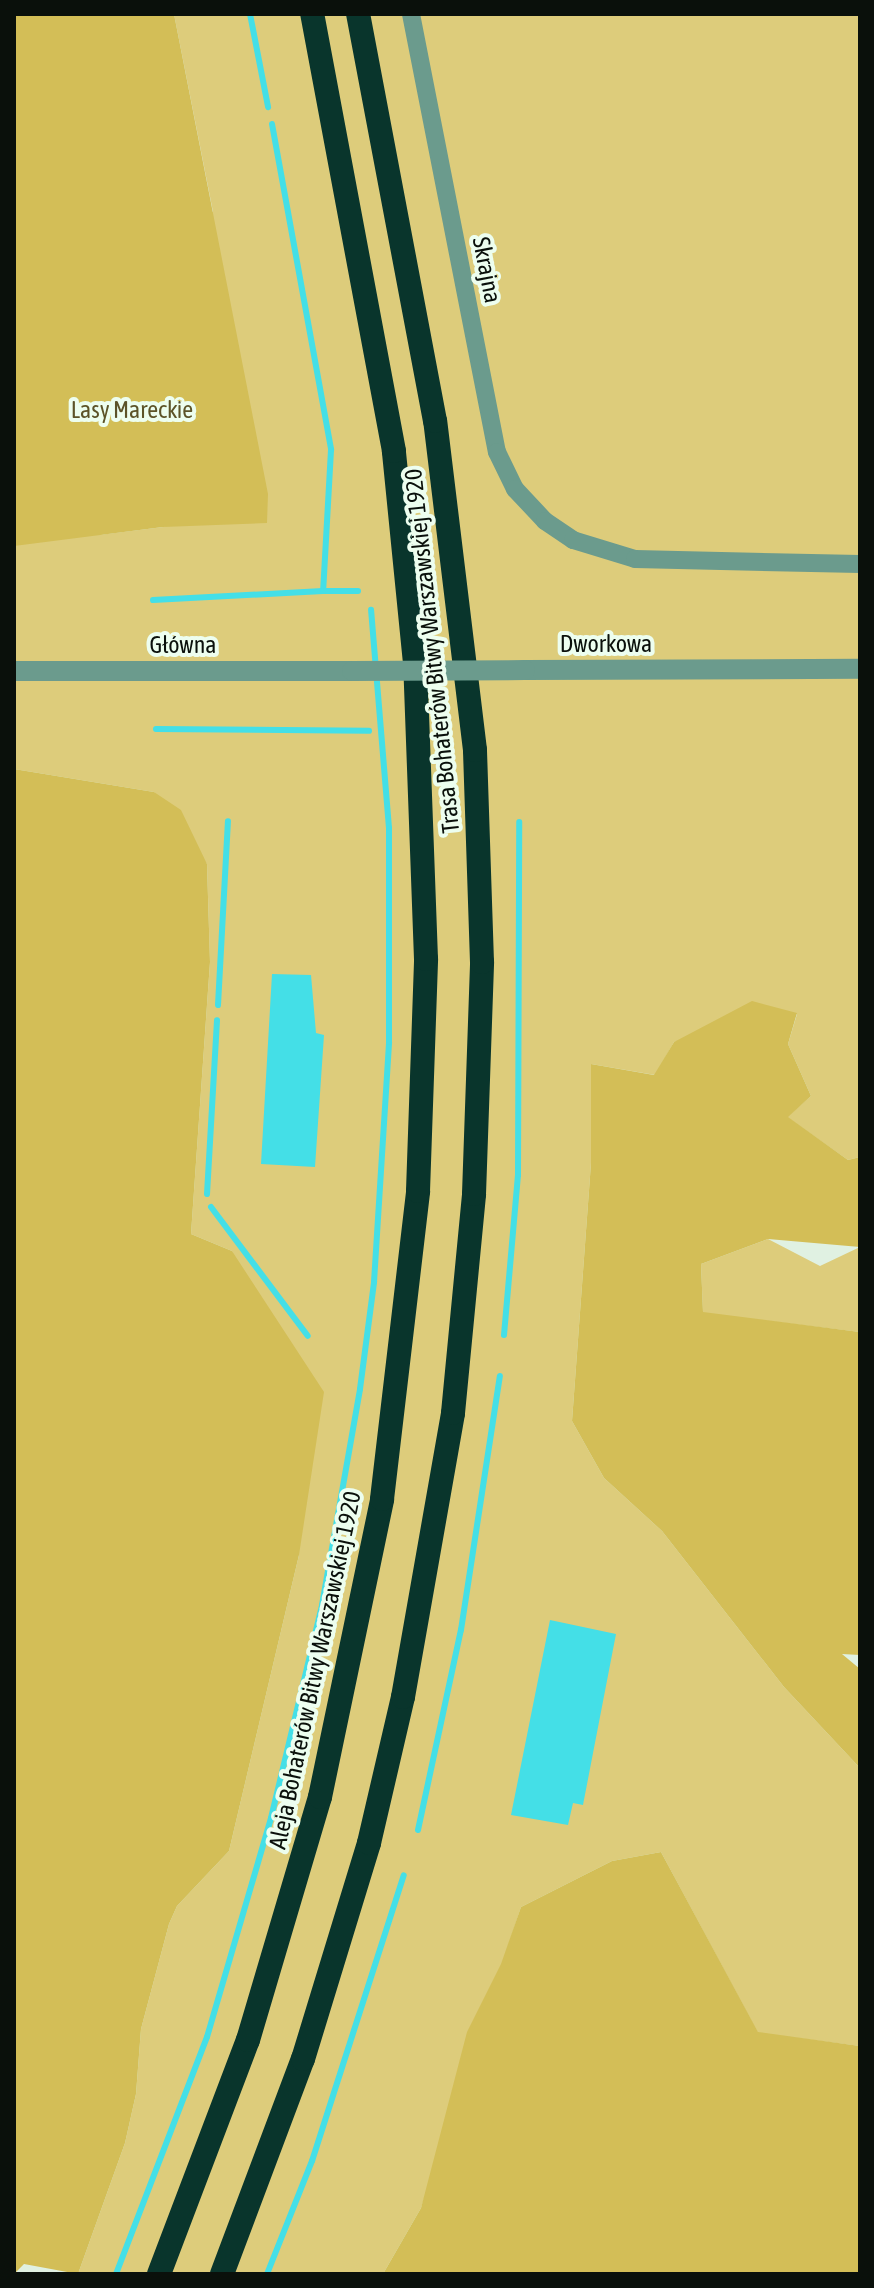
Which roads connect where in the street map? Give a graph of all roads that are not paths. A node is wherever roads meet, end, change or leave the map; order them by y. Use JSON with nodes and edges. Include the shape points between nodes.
{"nodes":[{"id":1,"x":312,"y":14,"type":"edge"},
{"id":2,"x":358,"y":14,"type":"edge"},
{"id":3,"x":411,"y":14,"type":"edge"},
{"id":4,"x":860,"y":564,"type":"edge"},
{"id":5,"x":860,"y":669,"type":"edge"},
{"id":6,"x":14,"y":671,"type":"edge"},
{"id":7,"x":352,"y":671,"type":"joint"},
{"id":8,"x":425,"y":1057,"type":"joint"},
{"id":9,"x":159,"y":2274,"type":"edge"},
{"id":10,"x":222,"y":2274,"type":"edge"}],
"edges":[{"from":1,"to":8,"type":"highway","name":"Trasa Bohaterów Bitwy Warszawskiej 1920","via":[[394,451],[421,752]]},
{"from":2,"to":10,"type":"highway","name":"Trasa Bohaterów Bitwy Warszawskiej 1920","via":[[435,421],[475,750],[482,962],[468,1289],[427,1577],[372,1830],[303,2059]]},
{"from":3,"to":4,"type":"street","name":"Skrajna","via":[[497,452],[515,489],[545,521],[573,540],[635,559]]},
{"from":5,"to":7,"type":"street","name":"Dworkowa","bridge":true},
{"from":6,"to":7,"type":"street","name":"Główna"},
{"from":8,"to":9,"type":"highway","name":"Aleja Bohaterów Bitwy Warszawskiej 1920","via":[[398,1388],[353,1649],[288,1915],[248,2040]]}]}
